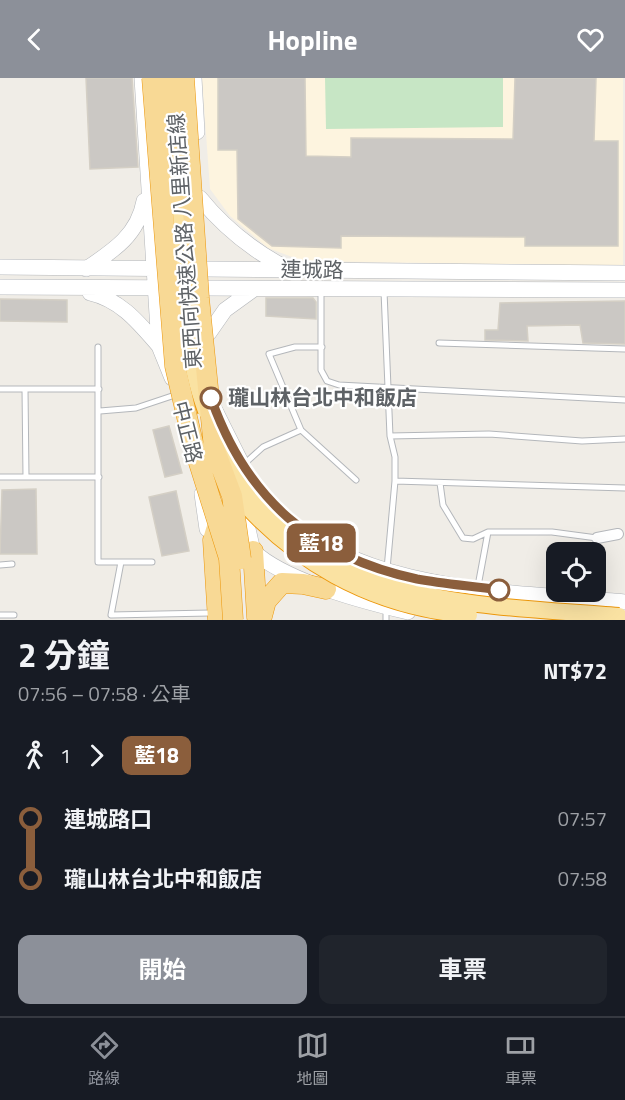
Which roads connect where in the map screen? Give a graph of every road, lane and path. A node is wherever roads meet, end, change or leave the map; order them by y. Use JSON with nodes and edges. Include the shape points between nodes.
{"nodes":[{"id":1,"x":142,"y":78,"type":"edge"},
{"id":2,"x":152,"y":78,"type":"edge"},
{"id":3,"x":160,"y":78,"type":"edge"},
{"id":4,"x":168,"y":78,"type":"edge"},
{"id":5,"x":173,"y":78,"type":"edge"},
{"id":6,"x":184,"y":78,"type":"edge"},
{"id":7,"x":194,"y":78,"type":"edge"},
{"id":8,"x":148,"y":180,"type":"junction"},
{"id":9,"x":200,"y":198,"type":"junction"},
{"id":10,"x":0,"y":267,"type":"edge"},
{"id":11,"x":86,"y":269,"type":"junction"},
{"id":12,"x":160,"y":269,"type":"junction"},
{"id":13,"x":197,"y":269,"type":"junction"},
{"id":14,"x":289,"y":270,"type":"junction"},
{"id":15,"x":625,"y":273,"type":"edge"},
{"id":16,"x":0,"y":287,"type":"edge"},
{"id":17,"x":321,"y":288,"type":"junction"},
{"id":18,"x":72,"y":289,"type":"junction"},
{"id":19,"x":154,"y":289,"type":"junction"},
{"id":20,"x":254,"y":289,"type":"junction"},
{"id":21,"x":384,"y":289,"type":"junction"},
{"id":22,"x":199,"y":290,"type":"junction"},
{"id":23,"x":625,"y":290,"type":"edge"},
{"id":24,"x":181,"y":312,"type":"junction"},
{"id":25,"x":209,"y":333,"type":"junction"},
{"id":26,"x":440,"y":343,"type":"dead end"},
{"id":27,"x":159,"y":346,"type":"junction"},
{"id":28,"x":98,"y":347,"type":"dead end"},
{"id":29,"x":322,"y":347,"type":"junction"},
{"id":30,"x":625,"y":349,"type":"edge"},
{"id":31,"x":208,"y":380,"type":"junction"},
{"id":32,"x":387,"y":387,"type":"junction"},
{"id":33,"x":0,"y":389,"type":"edge"},
{"id":34,"x":25,"y":389,"type":"junction"},
{"id":35,"x":99,"y":389,"type":"junction"},
{"id":36,"x":178,"y":394,"type":"junction"},
{"id":37,"x":625,"y":400,"type":"edge"},
{"id":38,"x":100,"y":411,"type":"junction"},
{"id":39,"x":301,"y":430,"type":"junction"},
{"id":40,"x":390,"y":436,"type":"junction"},
{"id":41,"x":625,"y":440,"type":"edge"},
{"id":42,"x":194,"y":447,"type":"junction"},
{"id":43,"x":214,"y":448,"type":"junction"},
{"id":44,"x":234,"y":452,"type":"junction"},
{"id":45,"x":242,"y":466,"type":"junction"},
{"id":46,"x":0,"y":477,"type":"edge"},
{"id":47,"x":26,"y":477,"type":"junction"},
{"id":48,"x":99,"y":477,"type":"junction"},
{"id":49,"x":356,"y":480,"type":"dead end"},
{"id":50,"x":394,"y":481,"type":"junction"},
{"id":51,"x":440,"y":483,"type":"junction"},
{"id":52,"x":625,"y":488,"type":"edge"},
{"id":53,"x":202,"y":492,"type":"junction"},
{"id":54,"x":244,"y":511,"type":"junction"},
{"id":55,"x":226,"y":520,"type":"junction"},
{"id":56,"x":280,"y":530,"type":"junction"},
{"id":57,"x":488,"y":532,"type":"junction"},
{"id":58,"x":621,"y":533,"type":"edge"},
{"id":59,"x":597,"y":538,"type":"joint"},
{"id":60,"x":207,"y":539,"type":"junction"},
{"id":61,"x":326,"y":547,"type":"junction"},
{"id":62,"x":253,"y":551,"type":"junction"},
{"id":63,"x":121,"y":562,"type":"junction"},
{"id":64,"x":152,"y":562,"type":"dead end"},
{"id":65,"x":12,"y":564,"type":"dead end"},
{"id":66,"x":0,"y":565,"type":"edge"},
{"id":67,"x":215,"y":571,"type":"junction"},
{"id":68,"x":387,"y":571,"type":"junction"},
{"id":69,"x":358,"y":581,"type":"junction"},
{"id":70,"x":320,"y":586,"type":"junction"},
{"id":71,"x":478,"y":587,"type":"junction"},
{"id":72,"x":623,"y":612,"type":"edge"},
{"id":73,"x":386,"y":613,"type":"edge"},
{"id":74,"x":0,"y":615,"type":"edge"},
{"id":75,"x":14,"y":615,"type":"dead end"},
{"id":76,"x":213,"y":618,"type":"edge"},
{"id":77,"x":233,"y":620,"type":"edge"},
{"id":78,"x":246,"y":620,"type":"edge"},
{"id":79,"x":259,"y":620,"type":"edge"},
{"id":80,"x":272,"y":620,"type":"edge"},
{"id":81,"x":459,"y":620,"type":"edge"},
{"id":82,"x":527,"y":620,"type":"edge"}],
"edges":[{"from":1,"to":8,"type":"main road","name":"中正路"},
{"from":2,"to":42,"type":"highway","bridge":true,"via":[[175,366]]},
{"from":3,"to":82,"type":"highway","name":"東西向快速公路 八里新店線","bridge":true,"via":[[180,355],[198,433],[213,464],[245,504],[297,554],[363,591],[444,613]]},
{"from":4,"to":24,"type":"highway","bridge":true},
{"from":5,"to":72,"type":"highway","name":"東西向快速公路 八里新店線","bridge":true,"via":[[191,357],[198,389],[218,441],[258,502],[298,540],[384,586],[450,602]]},
{"from":6,"to":43,"type":"highway","bridge":true},
{"from":7,"to":9,"type":"main road","name":"中正路"},
{"from":8,"to":11,"type":"main road","via":[[142,214],[132,232],[115,250]]},
{"from":8,"to":12,"type":"main road","name":"中正路","via":[[150,226]]},
{"from":9,"to":13,"type":"main road","name":"中正路"},
{"from":9,"to":14,"type":"main road","via":[[246,245]]},
{"from":10,"to":11,"type":"main road","name":"連城路"},
{"from":11,"to":12,"type":"main road","name":"連城路"},
{"from":12,"to":13,"type":"main road","name":"連城路"},
{"from":12,"to":19,"type":"main road","name":"中正路"},
{"from":13,"to":14,"type":"main road","name":"連城路"},
{"from":13,"to":22,"type":"main road","name":"中正路"},
{"from":14,"to":15,"type":"main road","name":"連城路"},
{"from":16,"to":18,"type":"main road","name":"連城路"},
{"from":17,"to":20,"type":"main road","name":"連城路"},
{"from":17,"to":21,"type":"main road","name":"連城路"},
{"from":17,"to":29,"type":"lane"},
{"from":18,"to":19,"type":"main road","name":"連城路"},
{"from":18,"to":27,"type":"main road","via":[[102,296],[119,305]]},
{"from":19,"to":22,"type":"main road","name":"連城路"},
{"from":19,"to":27,"type":"main road","name":"中正路"},
{"from":20,"to":22,"type":"main road","name":"連城路"},
{"from":20,"to":25,"type":"main road","via":[[225,310]]},
{"from":21,"to":23,"type":"main road","name":"連城路"},
{"from":21,"to":32,"type":"lane"},
{"from":22,"to":25,"type":"main road","name":"中正路"},
{"from":22,"to":31,"type":"main road","via":[[196,322]]},
{"from":24,"to":42,"type":"highway","bridge":true},
{"from":24,"to":43,"type":"highway","bridge":true,"via":[[189,373]]},
{"from":25,"to":31,"type":"main road","name":"中正路"},
{"from":26,"to":30,"type":"lane"},
{"from":27,"to":36,"type":"main road","name":"中正路"},
{"from":28,"to":35,"type":"lane"},
{"from":29,"to":32,"type":"lane","via":[[321,370],[327,381]]},
{"from":29,"to":39,"type":"lane","via":[[295,347],[270,354]]},
{"from":31,"to":44,"type":"main road","name":"中正路","via":[[220,424]]},
{"from":32,"to":37,"type":"lane"},
{"from":32,"to":40,"type":"lane"},
{"from":33,"to":34,"type":"lane"},
{"from":34,"to":35,"type":"lane"},
{"from":34,"to":47,"type":"lane"},
{"from":35,"to":38,"type":"lane"},
{"from":36,"to":38,"type":"lane","via":[[136,408]]},
{"from":36,"to":53,"type":"main road","name":"中正路"},
{"from":38,"to":48,"type":"lane"},
{"from":39,"to":45,"type":"lane","via":[[263,447]]},
{"from":39,"to":49,"type":"lane"},
{"from":40,"to":41,"type":"lane","via":[[489,434]]},
{"from":40,"to":50,"type":"lane","via":[[395,458]]},
{"from":42,"to":77,"type":"highway","bridge":true,"via":[[227,549]]},
{"from":43,"to":78,"type":"highway","bridge":true,"via":[[232,496]]},
{"from":44,"to":45,"type":"main road","name":"中正路"},
{"from":44,"to":54,"type":"main road"},
{"from":45,"to":61,"type":"main road","name":"中正路","via":[[281,513]]},
{"from":46,"to":47,"type":"lane"},
{"from":47,"to":48,"type":"lane"},
{"from":48,"to":63,"type":"lane","via":[[98,562]]},
{"from":50,"to":51,"type":"lane"},
{"from":50,"to":68,"type":"lane"},
{"from":51,"to":52,"type":"lane"},
{"from":51,"to":57,"type":"lane","via":[[443,505],[463,538],[473,539]]},
{"from":53,"to":55,"type":"main road","name":"中正路"},
{"from":53,"to":60,"type":"main road"},
{"from":54,"to":55,"type":"main road"},
{"from":54,"to":56,"type":"main road","via":[[261,512]]},
{"from":54,"to":62,"type":"main road"},
{"from":55,"to":62,"type":"main road","name":"中正路"},
{"from":55,"to":67,"type":"highway","via":[[214,535]]},
{"from":56,"to":61,"type":"main road"},
{"from":56,"to":69,"type":"main road","via":[[328,566]]},
{"from":57,"to":59,"type":"lane","via":[[552,532]]},
{"from":57,"to":71,"type":"lane"},
{"from":58,"to":59,"type":"street"},
{"from":60,"to":67,"type":"highway"},
{"from":60,"to":76,"type":"street"},
{"from":61,"to":68,"type":"main road","name":"中正路"},
{"from":62,"to":70,"type":"main road","name":"中正路","via":[[273,565]]},
{"from":62,"to":79,"type":"highway"},
{"from":63,"to":64,"type":"lane"},
{"from":63,"to":76,"type":"lane","via":[[111,615]]},
{"from":65,"to":66,"type":"lane"},
{"from":67,"to":76,"type":"highway"},
{"from":68,"to":71,"type":"main road","name":"中正路"},
{"from":69,"to":70,"type":"main road"},
{"from":69,"to":72,"type":"main road","via":[[411,598],[460,607]]},
{"from":70,"to":73,"type":"main road","name":"中正路"},
{"from":70,"to":79,"type":"highway","via":[[282,583],[266,601]]},
{"from":70,"to":80,"type":"street","via":[[282,594],[276,600]]},
{"from":71,"to":72,"type":"main road","name":"中正路"},
{"from":73,"to":81,"type":"main road","name":"中正路"},
{"from":74,"to":75,"type":"lane"}]}
